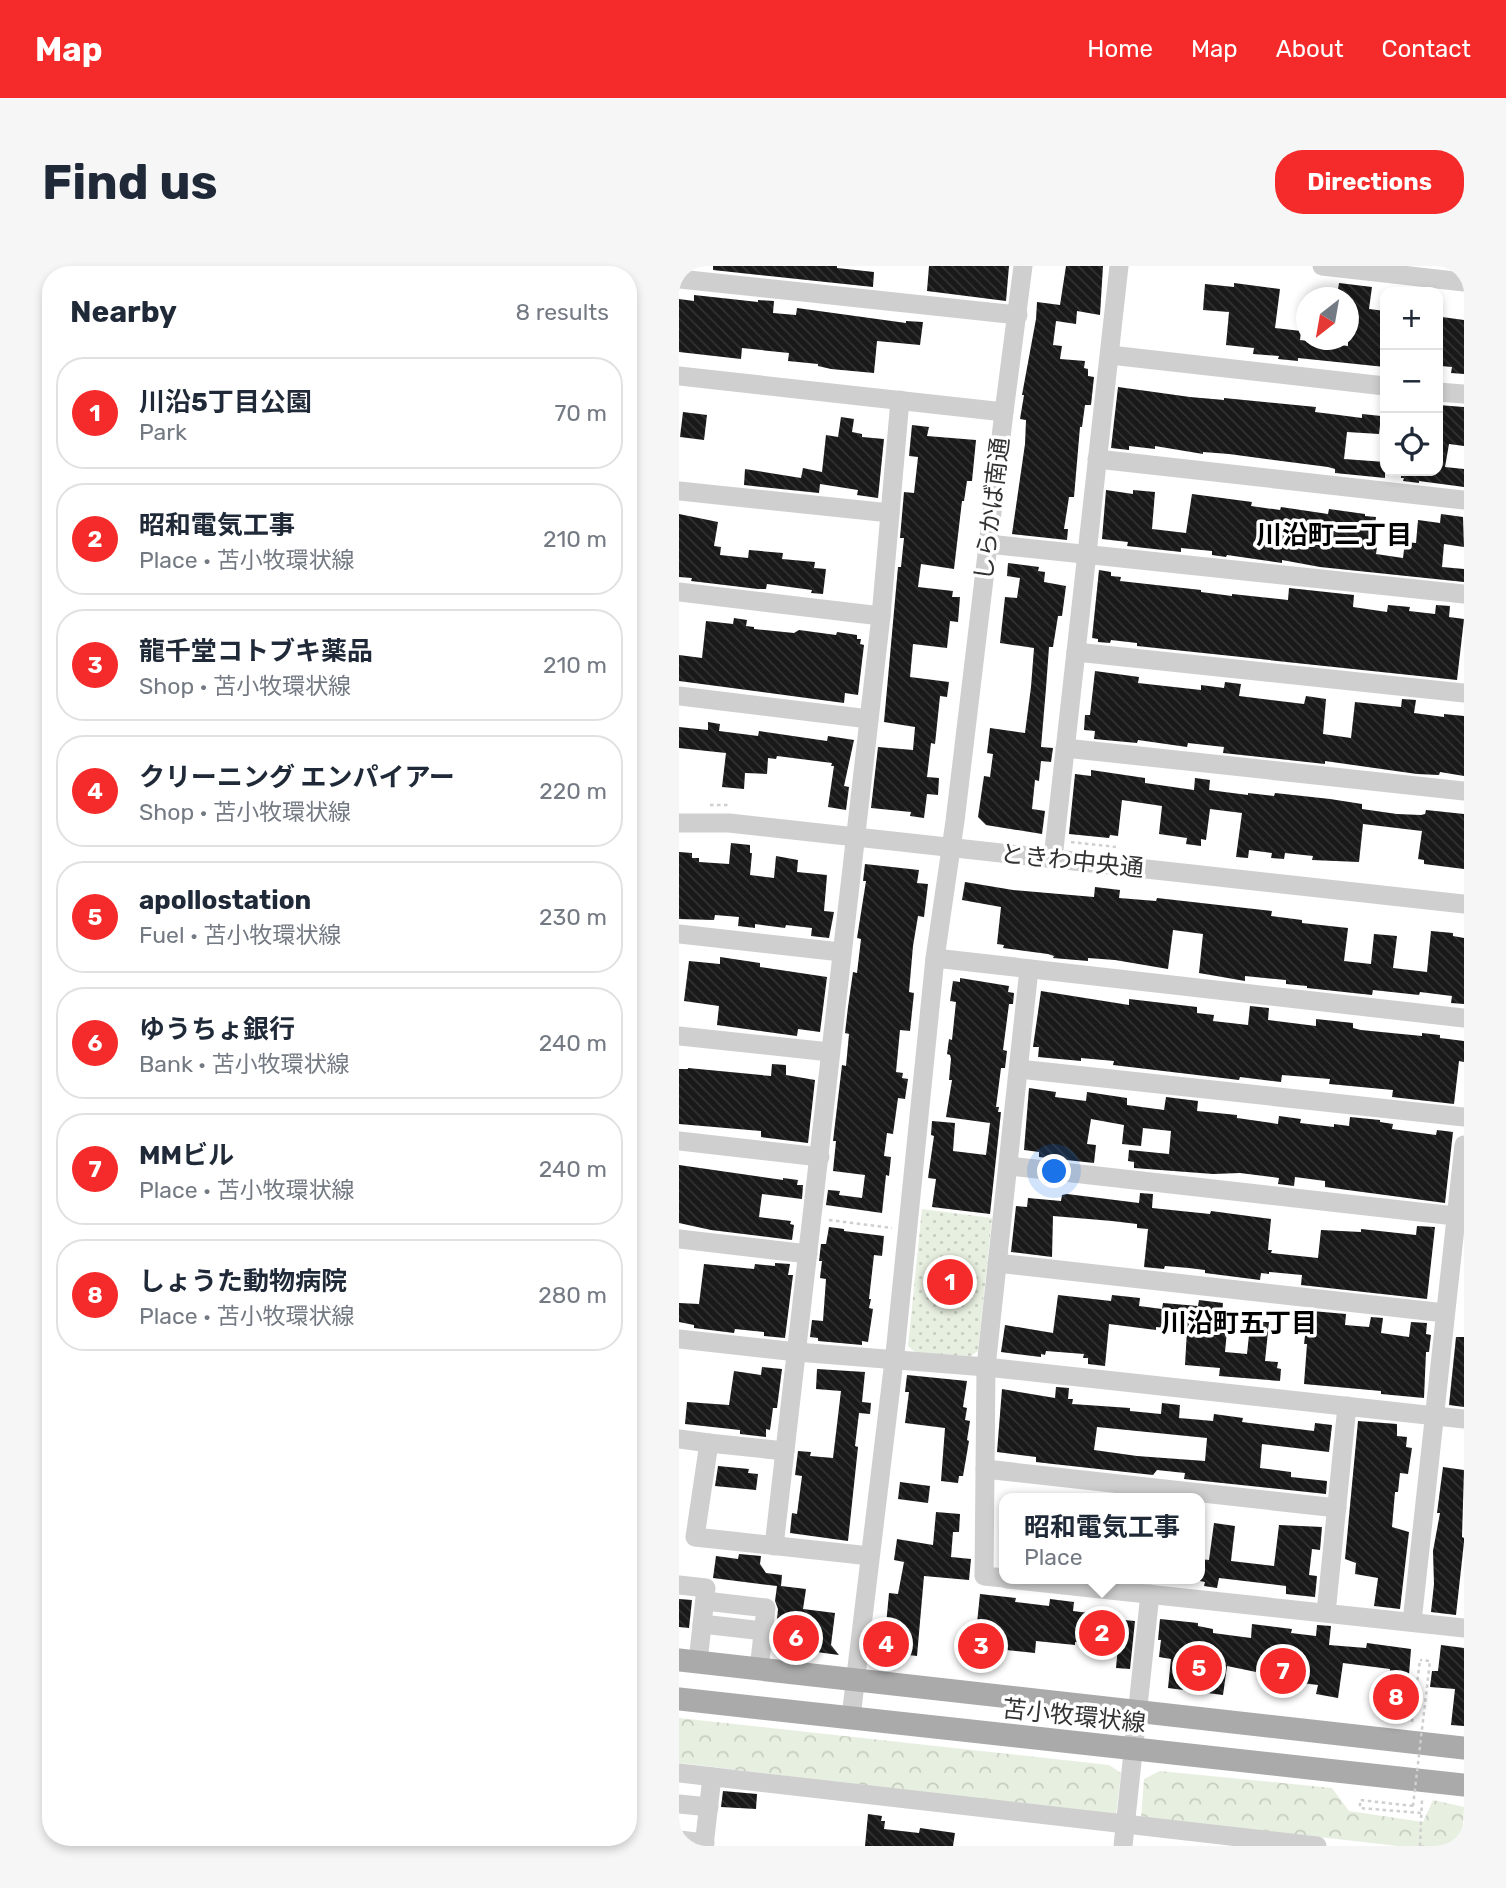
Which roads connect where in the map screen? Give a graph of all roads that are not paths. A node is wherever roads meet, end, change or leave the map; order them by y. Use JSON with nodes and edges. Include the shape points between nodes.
{"nodes":[{"id":1,"x":1023,"y":266,"type":"edge"},
{"id":2,"x":1119,"y":266,"type":"edge"},
{"id":3,"x":1322,"y":266,"type":"edge"},
{"id":4,"x":679,"y":279,"type":"edge"},
{"id":5,"x":1464,"y":282,"type":"edge"},
{"id":6,"x":1018,"y":315,"type":"junction"},
{"id":7,"x":1110,"y":355,"type":"junction"},
{"id":8,"x":679,"y":376,"type":"edge"},
{"id":9,"x":1380,"y":385,"type":"edge"},
{"id":10,"x":1443,"y":392,"type":"edge"},
{"id":11,"x":1464,"y":394,"type":"edge"},
{"id":12,"x":900,"y":400,"type":"junction"},
{"id":13,"x":1004,"y":412,"type":"junction"},
{"id":14,"x":1097,"y":459,"type":"junction"},
{"id":15,"x":679,"y":491,"type":"edge"},
{"id":16,"x":1464,"y":500,"type":"edge"},
{"id":17,"x":890,"y":513,"type":"junction"},
{"id":18,"x":988,"y":544,"type":"junction"},
{"id":19,"x":1085,"y":554,"type":"junction"},
{"id":20,"x":679,"y":592,"type":"edge"},
{"id":21,"x":1464,"y":594,"type":"edge"},
{"id":22,"x":881,"y":616,"type":"junction"},
{"id":23,"x":1076,"y":652,"type":"junction"},
{"id":24,"x":1464,"y":694,"type":"edge"},
{"id":25,"x":679,"y":696,"type":"edge"},
{"id":26,"x":869,"y":719,"type":"junction"},
{"id":27,"x":1065,"y":748,"type":"junction"},
{"id":28,"x":1464,"y":791,"type":"edge"},
{"id":29,"x":679,"y":822,"type":"edge"},
{"id":30,"x":855,"y":836,"type":"junction"},
{"id":31,"x":952,"y":847,"type":"junction"},
{"id":32,"x":1053,"y":858,"type":"junction"},
{"id":33,"x":1464,"y":904,"type":"edge"},
{"id":34,"x":679,"y":934,"type":"edge"},
{"id":35,"x":841,"y":952,"type":"junction"},
{"id":36,"x":935,"y":958,"type":"junction"},
{"id":37,"x":1029,"y":969,"type":"junction"},
{"id":38,"x":1464,"y":1018,"type":"edge"},
{"id":39,"x":679,"y":1036,"type":"edge"},
{"id":40,"x":829,"y":1052,"type":"junction"},
{"id":41,"x":1019,"y":1069,"type":"junction"},
{"id":42,"x":1464,"y":1117,"type":"edge"},
{"id":43,"x":679,"y":1141,"type":"edge"},
{"id":44,"x":1464,"y":1145,"type":"edge"},
{"id":45,"x":820,"y":1157,"type":"junction"},
{"id":46,"x":1009,"y":1166,"type":"junction"},
{"id":47,"x":1455,"y":1216,"type":"junction"},
{"id":48,"x":679,"y":1239,"type":"edge"},
{"id":49,"x":808,"y":1254,"type":"junction"},
{"id":50,"x":997,"y":1263,"type":"junction"},
{"id":51,"x":1445,"y":1313,"type":"junction"},
{"id":52,"x":679,"y":1339,"type":"edge"},
{"id":53,"x":797,"y":1352,"type":"junction"},
{"id":54,"x":895,"y":1360,"type":"junction"},
{"id":55,"x":986,"y":1367,"type":"junction"},
{"id":56,"x":1347,"y":1406,"type":"junction"},
{"id":57,"x":1434,"y":1416,"type":"junction"},
{"id":58,"x":1464,"y":1419,"type":"edge"},
{"id":59,"x":679,"y":1439,"type":"edge"},
{"id":60,"x":709,"y":1443,"type":"junction"},
{"id":61,"x":785,"y":1451,"type":"junction"},
{"id":62,"x":985,"y":1469,"type":"junction"},
{"id":63,"x":1202,"y":1493,"type":"edge"},
{"id":64,"x":1205,"y":1493,"type":"edge"},
{"id":65,"x":1337,"y":1508,"type":"junction"},
{"id":66,"x":774,"y":1546,"type":"junction"},
{"id":67,"x":870,"y":1556,"type":"junction"},
{"id":68,"x":999,"y":1578,"type":"edge"},
{"id":69,"x":1053,"y":1584,"type":"edge"},
{"id":70,"x":679,"y":1585,"type":"edge"},
{"id":71,"x":1150,"y":1594,"type":"junction"},
{"id":72,"x":679,"y":1595,"type":"edge"},
{"id":73,"x":705,"y":1599,"type":"junction"},
{"id":74,"x":1326,"y":1613,"type":"junction"},
{"id":75,"x":1412,"y":1622,"type":"junction"},
{"id":76,"x":702,"y":1624,"type":"junction"},
{"id":77,"x":1464,"y":1628,"type":"edge"},
{"id":78,"x":764,"y":1631,"type":"junction"},
{"id":79,"x":689,"y":1661,"type":"edge"},
{"id":80,"x":759,"y":1669,"type":"junction"},
{"id":81,"x":856,"y":1680,"type":"junction"},
{"id":82,"x":679,"y":1699,"type":"edge"},
{"id":83,"x":1138,"y":1711,"type":"junction"},
{"id":84,"x":851,"y":1717,"type":"junction"},
{"id":85,"x":1464,"y":1748,"type":"edge"},
{"id":86,"x":1133,"y":1749,"type":"junction"},
{"id":87,"x":679,"y":1773,"type":"edge"},
{"id":88,"x":712,"y":1777,"type":"junction"},
{"id":89,"x":1464,"y":1786,"type":"edge"},
{"id":90,"x":679,"y":1804,"type":"edge"},
{"id":91,"x":709,"y":1807,"type":"junction"},
{"id":92,"x":1125,"y":1824,"type":"junction"},
{"id":93,"x":679,"y":1840,"type":"edge"},
{"id":94,"x":705,"y":1845,"type":"edge"},
{"id":95,"x":1123,"y":1846,"type":"edge"},
{"id":96,"x":1317,"y":1846,"type":"edge"}],
"edges":[{"from":1,"to":6,"type":"street"},
{"from":2,"to":7,"type":"street"},
{"from":3,"to":5,"type":"street"},
{"from":4,"to":6,"type":"street"},
{"from":6,"to":13,"type":"street"},
{"from":7,"to":9,"type":"street"},
{"from":7,"to":14,"type":"street"},
{"from":8,"to":12,"type":"street","name":"しらかば南通"},
{"from":10,"to":11,"type":"street"},
{"from":12,"to":13,"type":"street","name":"しらかば南通"},
{"from":12,"to":17,"type":"street"},
{"from":13,"to":18,"type":"street","name":"しらかば南通"},
{"from":14,"to":16,"type":"street"},
{"from":14,"to":19,"type":"street"},
{"from":15,"to":17,"type":"street"},
{"from":17,"to":22,"type":"street"},
{"from":18,"to":19,"type":"street"},
{"from":18,"to":31,"type":"street","name":"しらかば南通"},
{"from":19,"to":21,"type":"street"},
{"from":19,"to":23,"type":"street"},
{"from":20,"to":22,"type":"street"},
{"from":22,"to":26,"type":"street"},
{"from":23,"to":24,"type":"street"},
{"from":23,"to":27,"type":"street"},
{"from":25,"to":26,"type":"street"},
{"from":26,"to":30,"type":"street"},
{"from":27,"to":28,"type":"street"},
{"from":27,"to":32,"type":"street"},
{"from":29,"to":30,"type":"street","name":"ときわ中央通","via":[[729,822]]},
{"from":30,"to":31,"type":"street","name":"ときわ中央通"},
{"from":30,"to":35,"type":"street"},
{"from":31,"to":32,"type":"street","name":"ときわ中央通"},
{"from":31,"to":36,"type":"street","name":"しらかば南通"},
{"from":32,"to":33,"type":"street","name":"ときわ中央通"},
{"from":34,"to":35,"type":"street"},
{"from":35,"to":40,"type":"street"},
{"from":36,"to":37,"type":"street"},
{"from":36,"to":54,"type":"street","name":"しらかば南通"},
{"from":37,"to":38,"type":"street"},
{"from":37,"to":41,"type":"street"},
{"from":39,"to":40,"type":"street"},
{"from":40,"to":45,"type":"street"},
{"from":41,"to":42,"type":"street"},
{"from":41,"to":46,"type":"street"},
{"from":43,"to":45,"type":"street"},
{"from":44,"to":47,"type":"street"},
{"from":45,"to":49,"type":"street"},
{"from":46,"to":47,"type":"street"},
{"from":46,"to":50,"type":"street"},
{"from":47,"to":51,"type":"street"},
{"from":48,"to":49,"type":"street"},
{"from":49,"to":53,"type":"street"},
{"from":50,"to":51,"type":"street"},
{"from":50,"to":55,"type":"street"},
{"from":51,"to":57,"type":"street"},
{"from":52,"to":53,"type":"street"},
{"from":53,"to":54,"type":"street"},
{"from":53,"to":61,"type":"street"},
{"from":54,"to":55,"type":"street"},
{"from":54,"to":67,"type":"street","name":"しらかば南通"},
{"from":55,"to":56,"type":"street"},
{"from":55,"to":62,"type":"street"},
{"from":56,"to":57,"type":"street"},
{"from":56,"to":65,"type":"street"},
{"from":57,"to":58,"type":"street"},
{"from":57,"to":75,"type":"street"},
{"from":59,"to":60,"type":"street"},
{"from":60,"to":61,"type":"street"},
{"from":60,"to":66,"type":"street","via":[[695,1537]]},
{"from":61,"to":66,"type":"street"},
{"from":62,"to":63,"type":"street"},
{"from":62,"to":68,"type":"street","via":[[984,1576]]},
{"from":64,"to":65,"type":"street"},
{"from":65,"to":74,"type":"street"},
{"from":66,"to":67,"type":"street"},
{"from":67,"to":81,"type":"street","name":"しらかば南通"},
{"from":69,"to":71,"type":"street"},
{"from":70,"to":73,"type":"street","via":[[706,1588]]},
{"from":71,"to":74,"type":"street"},
{"from":71,"to":83,"type":"street"},
{"from":72,"to":73,"type":"street"},
{"from":73,"to":76,"type":"street"},
{"from":73,"to":78,"type":"street","via":[[766,1608]]},
{"from":74,"to":75,"type":"street"},
{"from":75,"to":77,"type":"street"},
{"from":76,"to":78,"type":"street"},
{"from":76,"to":79,"type":"street"},
{"from":78,"to":80,"type":"street"},
{"from":79,"to":80,"type":"main road","name":"苫小牧環状線"},
{"from":80,"to":81,"type":"main road","name":"苫小牧環状線"},
{"from":81,"to":83,"type":"main road","name":"苫小牧環状線"},
{"from":81,"to":84,"type":"street","name":"しらかば南通"},
{"from":82,"to":84,"type":"main road","name":"苫小牧環状線"},
{"from":83,"to":85,"type":"main road","name":"苫小牧環状線"},
{"from":83,"to":86,"type":"street"},
{"from":84,"to":86,"type":"main road","name":"苫小牧環状線"},
{"from":86,"to":89,"type":"main road","name":"苫小牧環状線"},
{"from":86,"to":92,"type":"street"},
{"from":87,"to":88,"type":"street"},
{"from":88,"to":91,"type":"street"},
{"from":88,"to":92,"type":"street"},
{"from":90,"to":91,"type":"street"},
{"from":91,"to":94,"type":"street"},
{"from":92,"to":95,"type":"street"},
{"from":92,"to":96,"type":"street"},
{"from":93,"to":94,"type":"street"}]}
